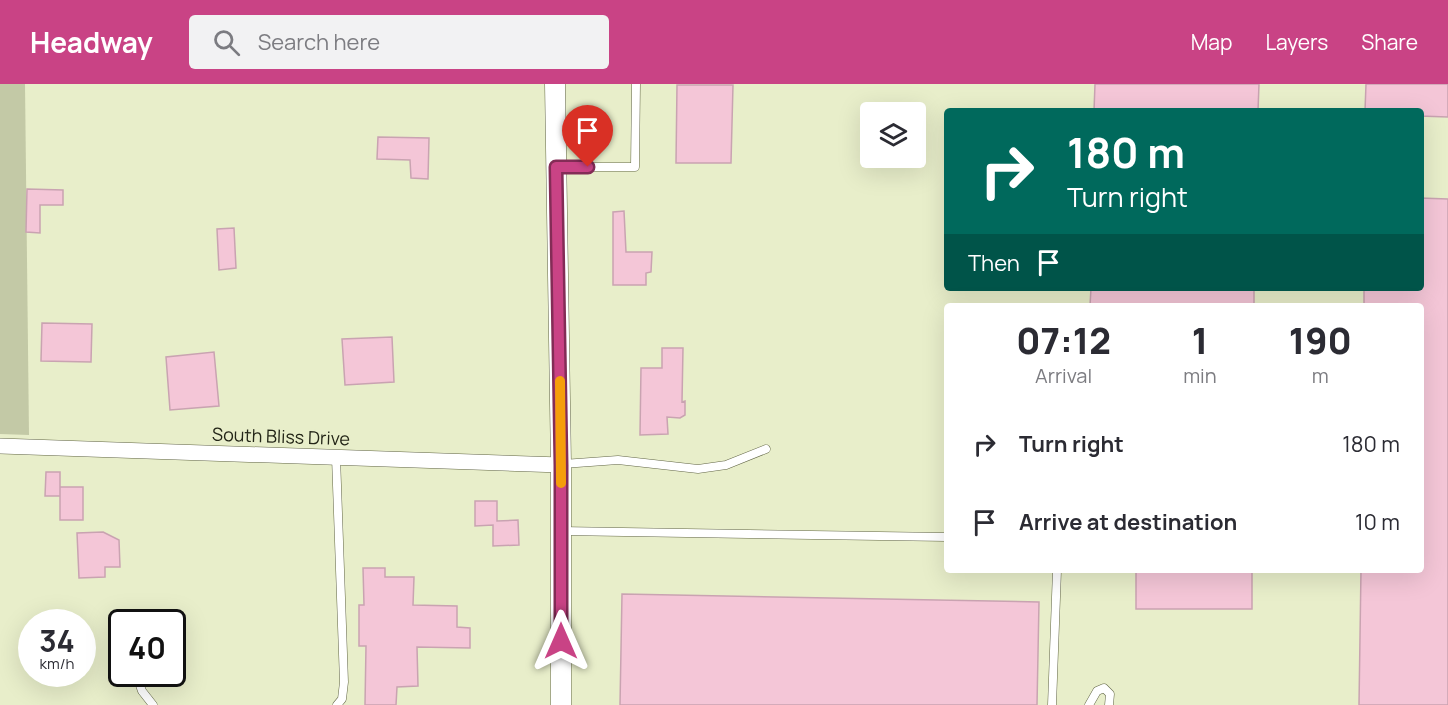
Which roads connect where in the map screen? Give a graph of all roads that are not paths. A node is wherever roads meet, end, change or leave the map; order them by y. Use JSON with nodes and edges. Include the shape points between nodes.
{"nodes":[{"id":1,"x":555,"y":84,"type":"edge"},
{"id":2,"x":636,"y":84,"type":"edge"},
{"id":3,"x":556,"y":167,"type":"junction"},
{"id":4,"x":0,"y":446,"type":"edge"},
{"id":5,"x":766,"y":449,"type":"dead end"},
{"id":6,"x":336,"y":457,"type":"junction"},
{"id":7,"x":561,"y":465,"type":"junction"},
{"id":8,"x":561,"y":531,"type":"junction"},
{"id":9,"x":944,"y":537,"type":"edge"},
{"id":10,"x":1057,"y":573,"type":"edge"},
{"id":11,"x":141,"y":687,"type":"edge"},
{"id":12,"x":153,"y":705,"type":"edge"},
{"id":13,"x":337,"y":705,"type":"edge"},
{"id":14,"x":561,"y":705,"type":"edge"},
{"id":15,"x":1052,"y":705,"type":"edge"},
{"id":16,"x":1089,"y":705,"type":"edge"},
{"id":17,"x":1110,"y":705,"type":"edge"}],
"edges":[{"from":1,"to":3,"type":"street"},
{"from":2,"to":3,"type":"lane","via":[[635,167]]},
{"from":3,"to":7,"type":"street"},
{"from":4,"to":6,"type":"street","name":"South Bliss Drive"},
{"from":5,"to":7,"type":"lane","via":[[726,465],[698,469],[618,460]]},
{"from":6,"to":7,"type":"street","name":"South Bliss Drive"},
{"from":6,"to":13,"type":"lane","via":[[344,682],[342,699]]},
{"from":7,"to":8,"type":"street"},
{"from":8,"to":9,"type":"lane"},
{"from":8,"to":14,"type":"street"},
{"from":10,"to":15,"type":"lane"},
{"from":11,"to":12,"type":"lane"},
{"from":16,"to":17,"type":"lane","via":[[1097,691],[1104,688],[1110,694]]}]}
